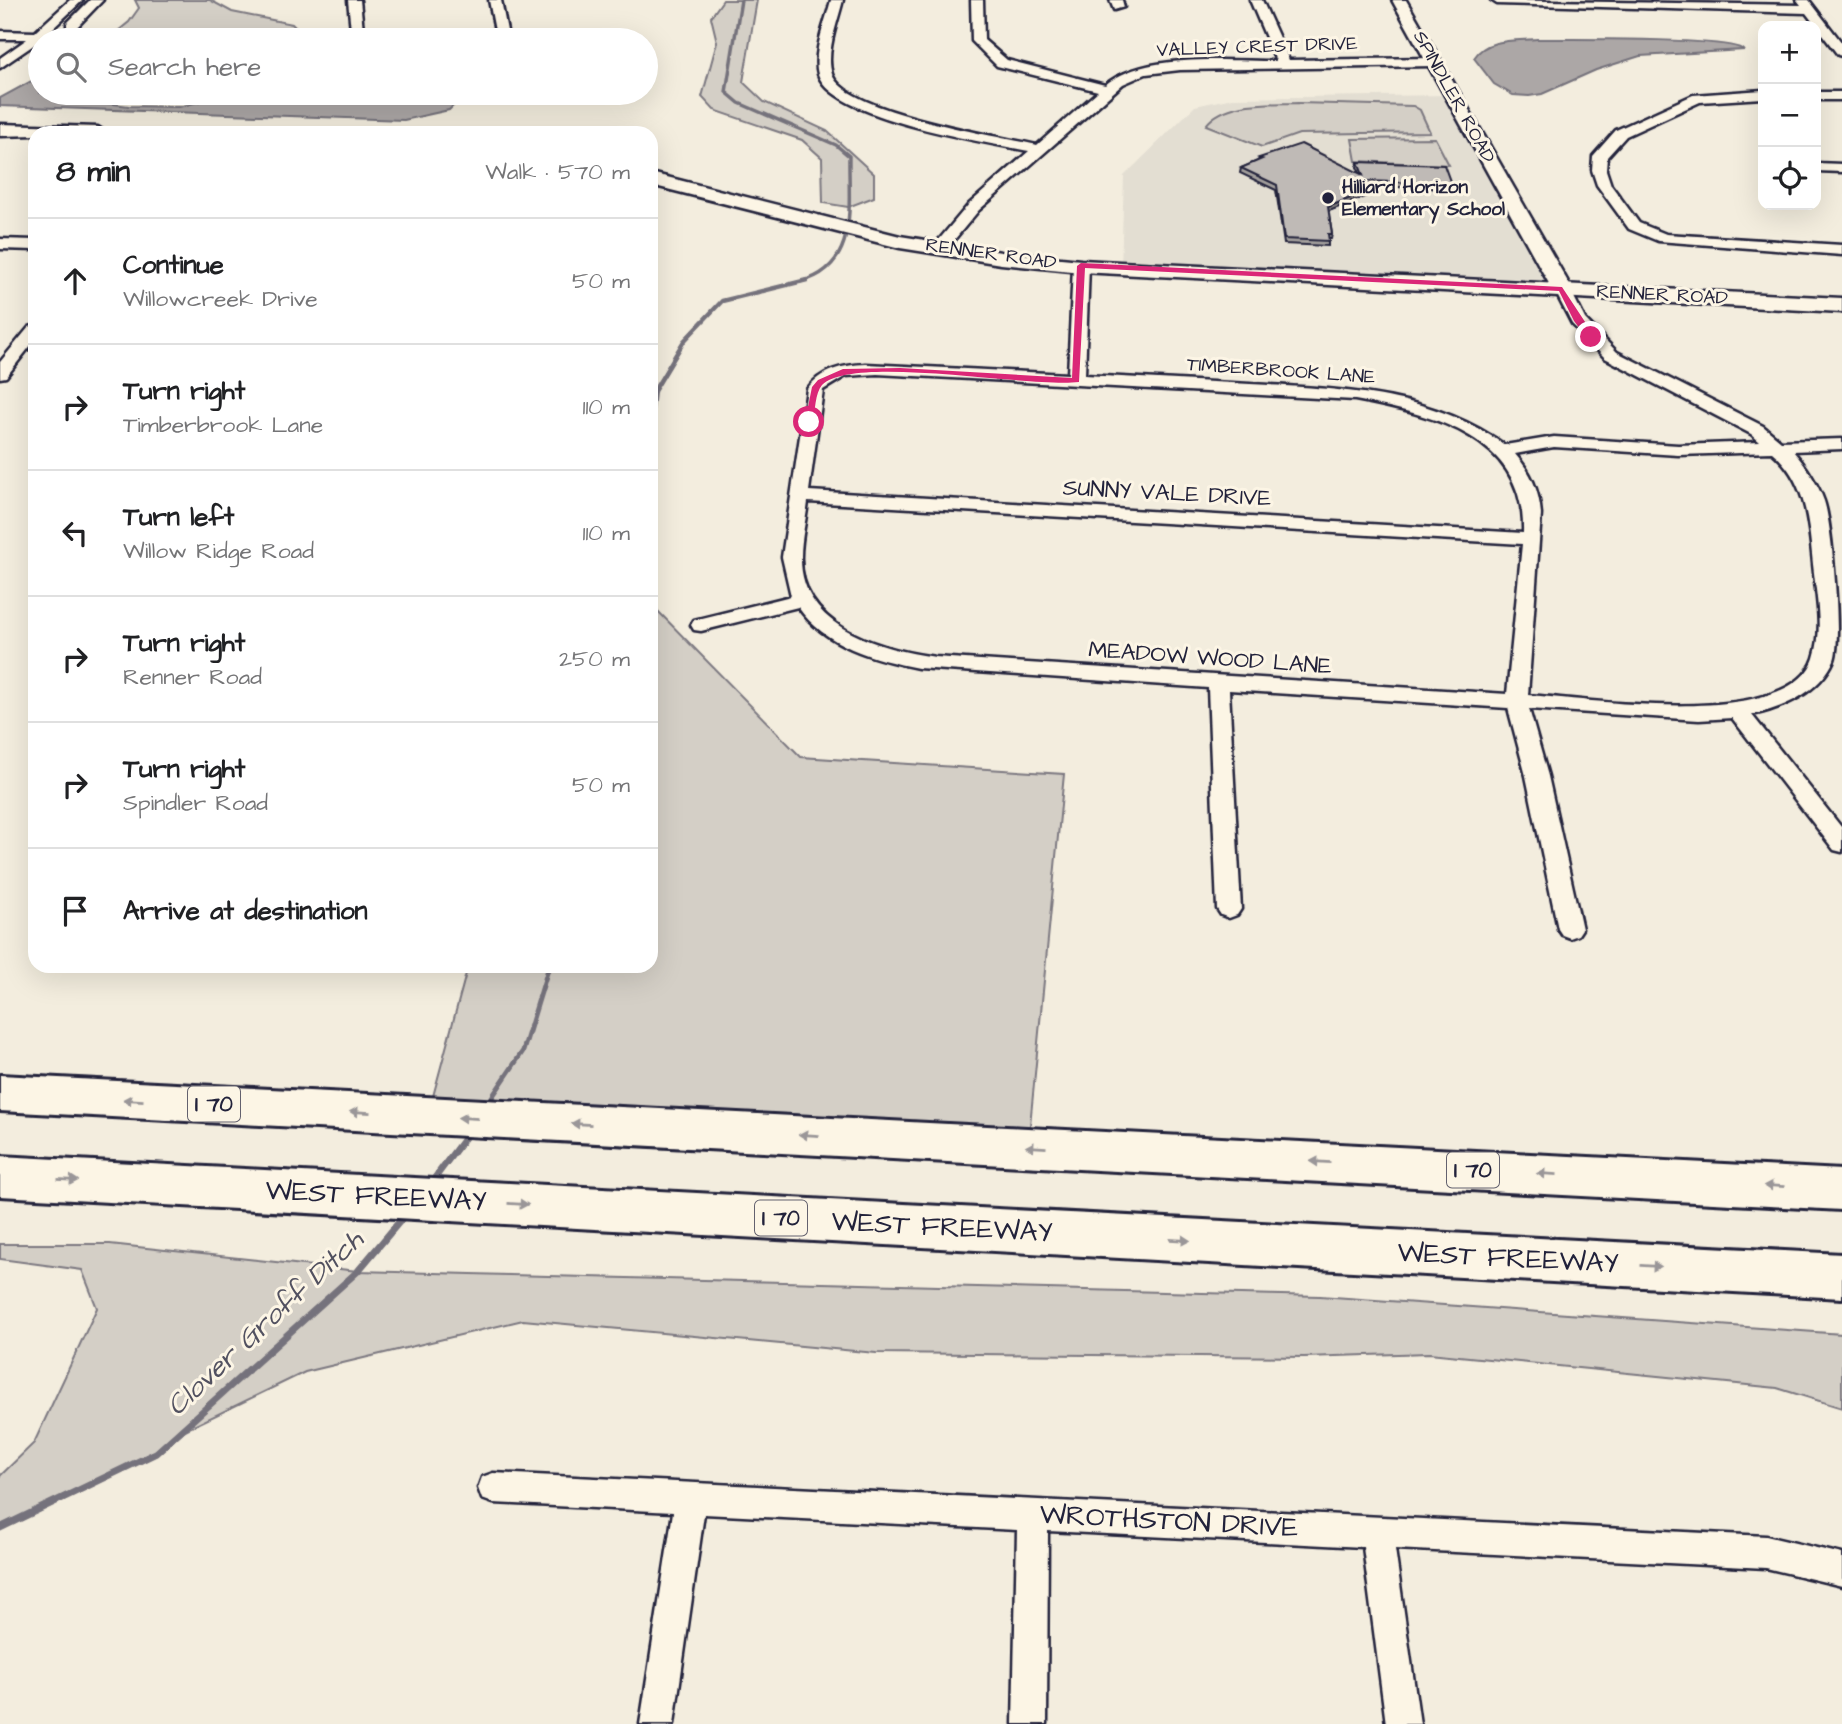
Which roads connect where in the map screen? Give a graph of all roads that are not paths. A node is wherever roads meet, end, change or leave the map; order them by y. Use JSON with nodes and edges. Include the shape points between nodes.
{"nodes":[{"id":1,"x":77,"y":0,"type":"edge"},
{"id":2,"x":97,"y":0,"type":"edge"},
{"id":3,"x":354,"y":0,"type":"edge"},
{"id":4,"x":495,"y":0,"type":"edge"},
{"id":5,"x":837,"y":0,"type":"edge"},
{"id":6,"x":976,"y":0,"type":"edge"},
{"id":7,"x":1256,"y":0,"type":"edge"},
{"id":8,"x":1399,"y":0,"type":"edge"},
{"id":9,"x":1497,"y":0,"type":"edge"},
{"id":10,"x":1806,"y":5,"type":"edge"},
{"id":11,"x":47,"y":28,"type":"edge"},
{"id":12,"x":68,"y":28,"type":"edge"},
{"id":13,"x":357,"y":28,"type":"edge"},
{"id":14,"x":500,"y":28,"type":"edge"},
{"id":15,"x":0,"y":35,"type":"edge"},
{"id":16,"x":28,"y":36,"type":"edge"},
{"id":17,"x":28,"y":43,"type":"edge"},
{"id":18,"x":1842,"y":52,"type":"edge"},
{"id":19,"x":28,"y":60,"type":"edge"},
{"id":20,"x":1434,"y":62,"type":"junction"},
{"id":21,"x":0,"y":64,"type":"edge"},
{"id":22,"x":1284,"y":64,"type":"junction"},
{"id":23,"x":0,"y":79,"type":"edge"},
{"id":24,"x":1108,"y":90,"type":"junction"},
{"id":25,"x":1758,"y":94,"type":"edge"},
{"id":26,"x":1821,"y":96,"type":"edge"},
{"id":27,"x":1842,"y":96,"type":"edge"},
{"id":28,"x":0,"y":130,"type":"edge"},
{"id":29,"x":28,"y":131,"type":"edge"},
{"id":30,"x":1038,"y":149,"type":"junction"},
{"id":31,"x":1821,"y":167,"type":"edge"},
{"id":32,"x":1842,"y":168,"type":"edge"},
{"id":33,"x":658,"y":181,"type":"edge"},
{"id":34,"x":0,"y":244,"type":"edge"},
{"id":35,"x":28,"y":245,"type":"edge"},
{"id":36,"x":940,"y":248,"type":"junction"},
{"id":37,"x":1842,"y":250,"type":"edge"},
{"id":38,"x":1081,"y":266,"type":"junction"},
{"id":39,"x":1562,"y":289,"type":"junction"},
{"id":40,"x":1842,"y":305,"type":"edge"},
{"id":41,"x":28,"y":339,"type":"edge"},
{"id":42,"x":0,"y":373,"type":"edge"},
{"id":43,"x":1076,"y":380,"type":"junction"},
{"id":44,"x":1842,"y":444,"type":"edge"},
{"id":45,"x":1777,"y":446,"type":"junction"},
{"id":46,"x":1500,"y":451,"type":"junction"},
{"id":47,"x":799,"y":496,"type":"junction"},
{"id":48,"x":1531,"y":539,"type":"junction"},
{"id":49,"x":802,"y":600,"type":"junction"},
{"id":50,"x":701,"y":625,"type":"dead end"},
{"id":51,"x":1218,"y":683,"type":"junction"},
{"id":52,"x":1517,"y":703,"type":"junction"},
{"id":53,"x":1738,"y":711,"type":"junction"},
{"id":54,"x":1842,"y":844,"type":"edge"},
{"id":55,"x":1229,"y":909,"type":"dead end"},
{"id":56,"x":1570,"y":929,"type":"dead end"},
{"id":57,"x":0,"y":1093,"type":"edge"},
{"id":58,"x":0,"y":1176,"type":"edge"},
{"id":59,"x":1842,"y":1190,"type":"edge"},
{"id":60,"x":1842,"y":1276,"type":"edge"},
{"id":61,"x":493,"y":1488,"type":"dead end"},
{"id":62,"x":691,"y":1498,"type":"junction"},
{"id":63,"x":1033,"y":1514,"type":"junction"},
{"id":64,"x":1377,"y":1532,"type":"junction"},
{"id":65,"x":1842,"y":1570,"type":"edge"},
{"id":66,"x":657,"y":1724,"type":"edge"},
{"id":67,"x":1030,"y":1724,"type":"edge"},
{"id":68,"x":1404,"y":1724,"type":"edge"}],
"edges":[{"from":1,"to":11,"type":"street"},
{"from":2,"to":12,"type":"street"},
{"from":3,"to":13,"type":"street"},
{"from":4,"to":14,"type":"street"},
{"from":5,"to":30,"type":"street","via":[[823,63],[837,92],[874,109]]},
{"from":6,"to":24,"type":"street","via":[[978,41],[1002,63]]},
{"from":7,"to":22,"type":"street"},
{"from":8,"to":20,"type":"street","name":"SPINDLER ROAD"},
{"from":9,"to":10,"type":"street"},
{"from":10,"to":18,"type":"street"},
{"from":15,"to":16,"type":"street"},
{"from":17,"to":21,"type":"street"},
{"from":19,"to":23,"type":"street"},
{"from":20,"to":22,"type":"street","name":"VALLEY CREST DRIVE"},
{"from":20,"to":39,"type":"street","name":"SPINDLER ROAD"},
{"from":22,"to":24,"type":"street","name":"VALLEY CREST DRIVE","via":[[1143,70]]},
{"from":24,"to":30,"type":"street","name":"VALLEY CREST DRIVE"},
{"from":25,"to":37,"type":"street","via":[[1698,98],[1621,133],[1600,156],[1604,185],[1626,219],[1645,233],[1682,241]]},
{"from":26,"to":27,"type":"street"},
{"from":28,"to":29,"type":"main road"},
{"from":30,"to":36,"type":"street","name":"VALLEY CREST DRIVE","via":[[974,207]]},
{"from":31,"to":32,"type":"street"},
{"from":33,"to":36,"type":"main road","name":"RENNER ROAD","via":[[848,230]]},
{"from":34,"to":35,"type":"street"},
{"from":36,"to":38,"type":"main road","name":"RENNER ROAD"},
{"from":38,"to":39,"type":"main road","name":"RENNER ROAD"},
{"from":38,"to":43,"type":"street"},
{"from":39,"to":40,"type":"main road","name":"RENNER ROAD"},
{"from":39,"to":45,"type":"street","name":"SPINDLER ROAD","via":[[1578,321],[1611,355],[1739,418]]},
{"from":41,"to":42,"type":"street"},
{"from":43,"to":46,"type":"street","name":"TIMBERBROOK LANE","via":[[1367,397],[1418,407],[1474,433]]},
{"from":43,"to":47,"type":"street","name":"TIMBERBROOK LANE","via":[[879,370],[831,375],[815,389]]},
{"from":44,"to":45,"type":"street"},
{"from":45,"to":46,"type":"street","via":[[1678,450],[1554,442]]},
{"from":45,"to":53,"type":"street","name":"SPINDLER ROAD","via":[[1802,476],[1815,502],[1829,623],[1824,659],[1799,689]]},
{"from":46,"to":48,"type":"street","name":"TIMBERBROOK LANE","via":[[1528,489],[1534,524]]},
{"from":47,"to":48,"type":"street","name":"SUNNY VALE DRIVE"},
{"from":47,"to":49,"type":"street","via":[[791,557]]},
{"from":48,"to":52,"type":"street","name":"TIMBERBROOK LANE"},
{"from":49,"to":50,"type":"street"},
{"from":49,"to":51,"type":"street","name":"MEADOW WOOD LANE","via":[[838,634],[900,659]]},
{"from":51,"to":52,"type":"street","name":"MEADOW WOOD LANE"},
{"from":51,"to":55,"type":"street"},
{"from":52,"to":53,"type":"street","name":"MEADOW WOOD LANE"},
{"from":52,"to":56,"type":"street"},
{"from":53,"to":54,"type":"street"},
{"from":59,"to":57,"type":"highway","number":"I 70","one_way":true},
{"from":58,"to":60,"type":"highway","name":"WEST FREEWAY","number":"I 70","one_way":true},
{"from":61,"to":62,"type":"street","name":"WROTHSTON DRIVE"},
{"from":62,"to":63,"type":"street","name":"WROTHSTON DRIVE"},
{"from":62,"to":66,"type":"street"},
{"from":63,"to":64,"type":"street","name":"WROTHSTON DRIVE"},
{"from":63,"to":67,"type":"street"},
{"from":64,"to":65,"type":"street","name":"WROTHSTON DRIVE","via":[[1766,1552]]},
{"from":64,"to":68,"type":"street"}]}
